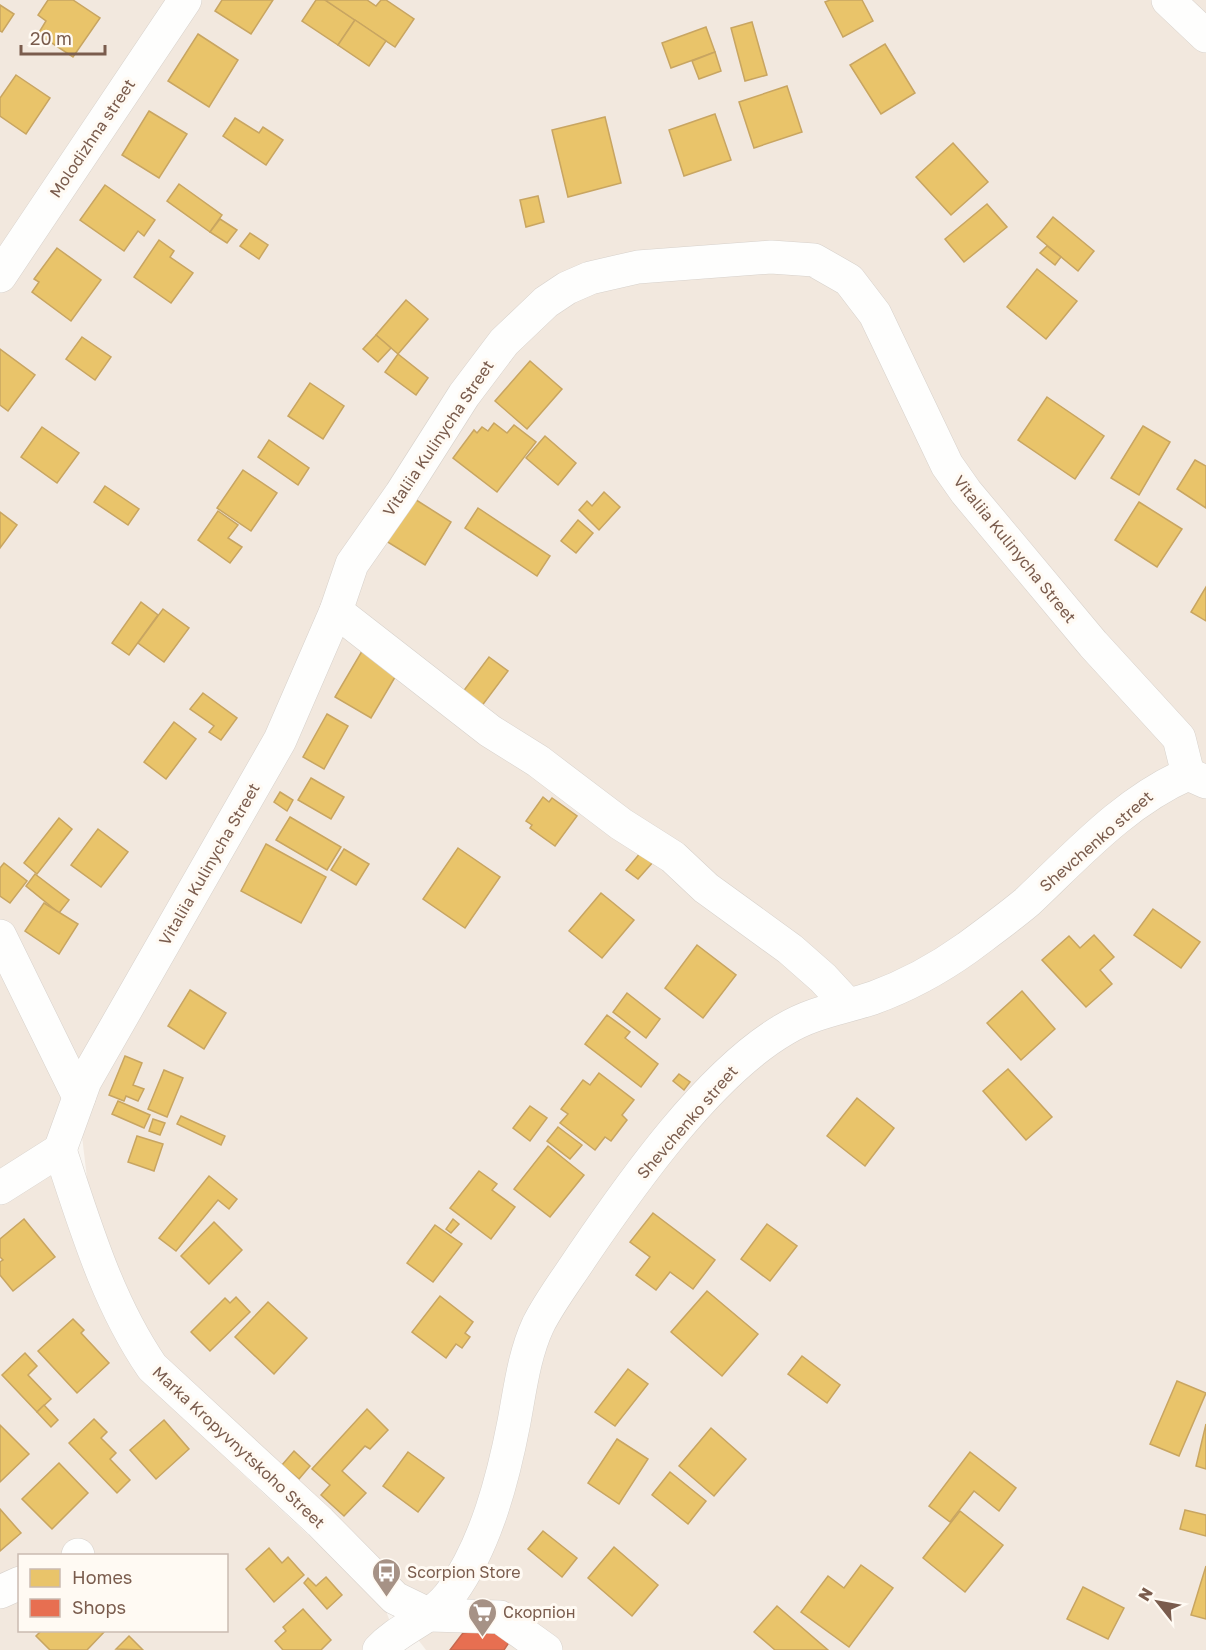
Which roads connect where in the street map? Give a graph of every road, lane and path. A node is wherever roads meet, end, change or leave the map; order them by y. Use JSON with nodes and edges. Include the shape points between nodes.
{"nodes":[{"id":1,"x":185,"y":0,"type":"edge"},
{"id":2,"x":1168,"y":0,"type":"edge"},
{"id":3,"x":1206,"y":36,"type":"edge"},
{"id":4,"x":4,"y":262,"type":"edge"},
{"id":5,"x":336,"y":611,"type":"junction"},
{"id":6,"x":1197,"y":778,"type":"edge"},
{"id":7,"x":0,"y":936,"type":"edge"},
{"id":8,"x":847,"y":1004,"type":"junction"},
{"id":9,"x":78,"y":1096,"type":"junction"},
{"id":10,"x":60,"y":1150,"type":"junction"},
{"id":11,"x":0,"y":1188,"type":"edge"},
{"id":12,"x":18,"y":1584,"type":"edge"},
{"id":13,"x":0,"y":1592,"type":"edge"},
{"id":14,"x":430,"y":1615,"type":"junction"},
{"id":15,"x":386,"y":1648,"type":"edge"},
{"id":16,"x":546,"y":1650,"type":"edge"}],
"edges":[{"from":1,"to":4,"type":"street","name":"Molodizhna street"},
{"from":2,"to":3,"type":"street"},
{"from":5,"to":6,"type":"street","name":"Vitaliia Kulinycha Street","via":[[352,564],[464,395],[504,342],[546,302],[574,284],[638,267],[746,258],[814,260],[849,280],[865,299],[947,465],[1093,644],[1179,738]]},
{"from":5,"to":8,"type":"street","via":[[490,731],[673,856],[706,888],[790,949]]},
{"from":5,"to":9,"type":"street","name":"Vitaliia Kulinycha Street","via":[[280,740]]},
{"from":6,"to":8,"type":"street","name":"Shevchenko street","via":[[1154,791],[1023,904],[964,949],[895,989]]},
{"from":7,"to":9,"type":"street"},
{"from":8,"to":14,"type":"street","name":"Shevchenko street","via":[[784,1029],[726,1075],[603,1225],[538,1327],[524,1369],[502,1476],[488,1516],[466,1571]]},
{"from":9,"to":10,"type":"street","name":"Vitaliia Kulinycha Street"},
{"from":10,"to":11,"type":"street"},
{"from":10,"to":14,"type":"street","name":"Marka Kropyvnytskoho Street","via":[[88,1236],[117,1305],[152,1366],[320,1522],[395,1598]]},
{"from":12,"to":13,"type":"street"},
{"from":14,"to":15,"type":"street"},
{"from":14,"to":16,"type":"street","via":[[500,1617]]}]}
